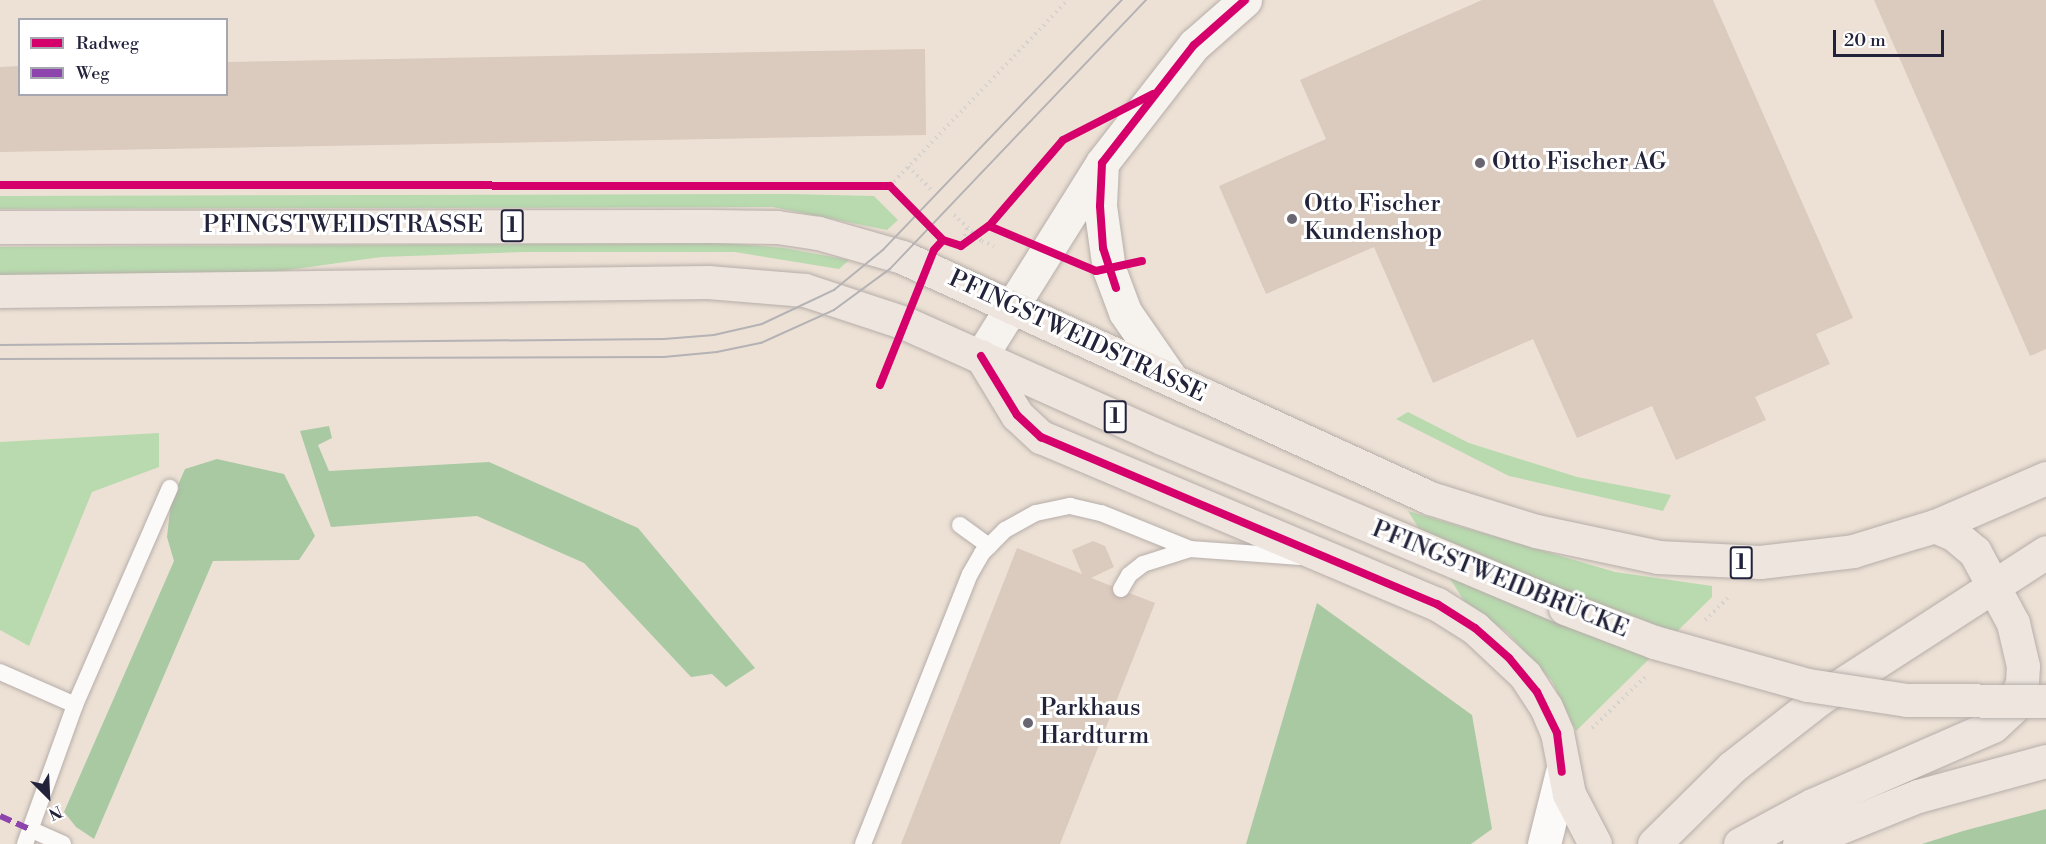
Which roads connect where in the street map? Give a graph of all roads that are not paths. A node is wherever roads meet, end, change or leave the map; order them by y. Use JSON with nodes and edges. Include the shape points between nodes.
{"nodes":[{"id":1,"x":1245,"y":0,"type":"edge"},
{"id":2,"x":1102,"y":163,"type":"junction"},
{"id":3,"x":0,"y":227,"type":"edge"},
{"id":4,"x":0,"y":291,"type":"edge"},
{"id":5,"x":1010,"y":307,"type":"junction"},
{"id":6,"x":981,"y":356,"type":"junction"},
{"id":7,"x":1172,"y":380,"type":"junction"},
{"id":8,"x":2046,"y":478,"type":"edge"},
{"id":9,"x":170,"y":488,"type":"dead end"},
{"id":10,"x":960,"y":525,"type":"dead end"},
{"id":11,"x":1935,"y":526,"type":"junction"},
{"id":12,"x":989,"y":546,"type":"junction"},
{"id":13,"x":1190,"y":549,"type":"junction"},
{"id":14,"x":2046,"y":552,"type":"edge"},
{"id":15,"x":1328,"y":558,"type":"junction"},
{"id":16,"x":1995,"y":583,"type":"junction"},
{"id":17,"x":1121,"y":589,"type":"dead end"},
{"id":18,"x":0,"y":672,"type":"edge"},
{"id":19,"x":2046,"y":701,"type":"edge"},
{"id":20,"x":75,"y":705,"type":"junction"},
{"id":21,"x":2046,"y":761,"type":"edge"},
{"id":22,"x":1562,"y":772,"type":"junction"},
{"id":23,"x":28,"y":837,"type":"edge"},
{"id":24,"x":63,"y":844,"type":"edge"},
{"id":25,"x":863,"y":844,"type":"edge"},
{"id":26,"x":1544,"y":844,"type":"edge"},
{"id":27,"x":1596,"y":844,"type":"edge"},
{"id":28,"x":1654,"y":844,"type":"edge"},
{"id":29,"x":1740,"y":844,"type":"edge"},
{"id":30,"x":1799,"y":844,"type":"edge"}],
"edges":[{"from":1,"to":2,"type":"street","via":[[1194,45]]},
{"from":2,"to":5,"type":"street"},
{"from":2,"to":7,"type":"street","via":[[1100,206],[1109,268],[1125,312]]},
{"from":3,"to":5,"type":"main road","name":"PFINGSTWEIDSTRASSE","number":"1","via":[[777,227],[863,244]]},
{"from":4,"to":6,"type":"main road","number":"1","via":[[758,283],[848,301]]},
{"from":5,"to":6,"type":"street"},
{"from":5,"to":7,"type":"main road","name":"PFINGSTWEIDSTRASSE","number":"1"},
{"from":6,"to":15,"type":"main road","via":[[1017,415],[1041,437]]},
{"from":6,"to":19,"type":"main road","name":"PFINGSTWEIDBRÜCKE","number":"1","bridge":true,"via":[[1162,438],[1654,642],[1808,685],[1907,700],[1997,704]]},
{"from":7,"to":11,"type":"main road","name":"PFINGSTWEIDSTRASSE","number":"1","via":[[1430,498],[1494,520],[1620,550],[1701,561],[1788,560],[1863,549]]},
{"from":8,"to":11,"type":"main road","name":"PFINGSTWEIDSTRASSE","number":"1"},
{"from":9,"to":20,"type":"lane","via":[[140,548]]},
{"from":10,"to":12,"type":"lane"},
{"from":11,"to":16,"type":"main road","via":[[1966,543]]},
{"from":12,"to":13,"type":"lane","via":[[1024,518],[1070,506],[1101,513]]},
{"from":12,"to":25,"type":"lane","via":[[970,574]]},
{"from":13,"to":15,"type":"lane"},
{"from":13,"to":17,"type":"lane","via":[[1143,564],[1129,575]]},
{"from":14,"to":16,"type":"main road"},
{"from":15,"to":22,"type":"main road","via":[[1437,604],[1509,658],[1537,692],[1552,719]]},
{"from":16,"to":28,"type":"main road","via":[[1786,723],[1732,767]]},
{"from":16,"to":29,"type":"main road","via":[[2013,623],[2023,666],[2018,697],[2002,719],[1972,736],[1803,809]]},
{"from":18,"to":20,"type":"lane"},
{"from":20,"to":23,"type":"lane"},
{"from":21,"to":30,"type":"main road","via":[[1918,796]]},
{"from":22,"to":26,"type":"street"},
{"from":22,"to":27,"type":"main road","via":[[1575,807]]},
{"from":23,"to":24,"type":"lane"}]}
